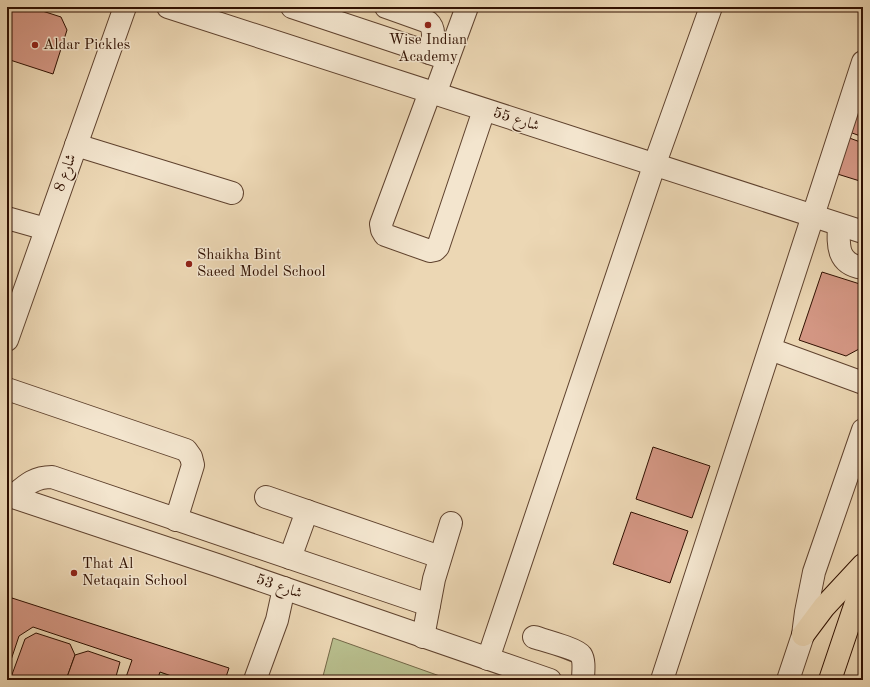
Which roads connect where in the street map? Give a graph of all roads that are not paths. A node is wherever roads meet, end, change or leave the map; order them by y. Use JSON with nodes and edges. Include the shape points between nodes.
{"nodes":[{"id":1,"x":125,"y":7,"type":"edge"},
{"id":2,"x":168,"y":7,"type":"edge"},
{"id":3,"x":292,"y":7,"type":"edge"},
{"id":4,"x":386,"y":7,"type":"edge"},
{"id":5,"x":467,"y":7,"type":"edge"},
{"id":6,"x":711,"y":7,"type":"edge"},
{"id":7,"x":439,"y":56,"type":"junction"},
{"id":8,"x":863,"y":62,"type":"edge"},
{"id":9,"x":432,"y":93,"type":"junction"},
{"id":10,"x":484,"y":110,"type":"junction"},
{"id":11,"x":76,"y":145,"type":"junction"},
{"id":12,"x":654,"y":166,"type":"junction"},
{"id":13,"x":232,"y":193,"type":"dead end"},
{"id":14,"x":813,"y":216,"type":"junction"},
{"id":15,"x":7,"y":218,"type":"edge"},
{"id":16,"x":839,"y":225,"type":"junction"},
{"id":17,"x":46,"y":230,"type":"junction"},
{"id":18,"x":863,"y":232,"type":"edge"},
{"id":19,"x":863,"y":268,"type":"edge"},
{"id":20,"x":7,"y":340,"type":"edge"},
{"id":21,"x":770,"y":349,"type":"junction"},
{"id":22,"x":863,"y":383,"type":"edge"},
{"id":23,"x":7,"y":389,"type":"edge"},
{"id":24,"x":863,"y":430,"type":"edge"},
{"id":25,"x":9,"y":496,"type":"edge"},
{"id":26,"x":266,"y":497,"type":"dead end"},
{"id":27,"x":307,"y":511,"type":"junction"},
{"id":28,"x":176,"y":520,"type":"junction"},
{"id":29,"x":450,"y":523,"type":"dead end"},
{"id":30,"x":205,"y":530,"type":"junction"},
{"id":31,"x":290,"y":558,"type":"junction"},
{"id":32,"x":440,"y":558,"type":"junction"},
{"id":33,"x":863,"y":565,"type":"edge"},
{"id":34,"x":217,"y":566,"type":"junction"},
{"id":35,"x":863,"y":582,"type":"edge"},
{"id":36,"x":284,"y":588,"type":"junction"},
{"id":37,"x":429,"y":605,"type":"junction"},
{"id":38,"x":803,"y":635,"type":"junction"},
{"id":39,"x":423,"y":637,"type":"junction"},
{"id":40,"x":534,"y":637,"type":"dead end"},
{"id":41,"x":488,"y":659,"type":"junction"},
{"id":42,"x":255,"y":680,"type":"edge"},
{"id":43,"x":550,"y":680,"type":"edge"},
{"id":44,"x":583,"y":680,"type":"edge"},
{"id":45,"x":662,"y":680,"type":"edge"},
{"id":46,"x":788,"y":680,"type":"edge"},
{"id":47,"x":830,"y":680,"type":"edge"}],
"edges":[{"from":1,"to":11,"type":"street","name":"شارع 8"},
{"from":2,"to":9,"type":"street","name":"شارع 55"},
{"from":3,"to":7,"type":"street"},
{"from":4,"to":7,"type":"street","via":[[432,25]]},
{"from":5,"to":7,"type":"street"},
{"from":6,"to":12,"type":"street"},
{"from":7,"to":9,"type":"street"},
{"from":8,"to":14,"type":"street"},
{"from":9,"to":10,"type":"street","name":"شارع 55"},
{"from":9,"to":10,"type":"street","via":[[381,224],[385,235],[430,251],[438,247]]},
{"from":10,"to":12,"type":"street","name":"شارع 55"},
{"from":11,"to":13,"type":"street"},
{"from":11,"to":17,"type":"street","name":"شارع 8"},
{"from":12,"to":14,"type":"street","name":"شارع 55"},
{"from":12,"to":41,"type":"street"},
{"from":14,"to":16,"type":"street","name":"شارع 55"},
{"from":14,"to":21,"type":"street"},
{"from":15,"to":17,"type":"street"},
{"from":16,"to":18,"type":"street","name":"شارع 55"},
{"from":16,"to":19,"type":"street","via":[[840,251],[845,260]]},
{"from":17,"to":20,"type":"street","name":"شارع 8"},
{"from":21,"to":22,"type":"street"},
{"from":21,"to":45,"type":"street"},
{"from":23,"to":28,"type":"street","via":[[186,450],[193,465]]},
{"from":24,"to":38,"type":"street","via":[[814,572]]},
{"from":25,"to":28,"type":"street","via":[[34,479],[52,477]]},
{"from":25,"to":34,"type":"street","name":"شارع 53"},
{"from":26,"to":27,"type":"street"},
{"from":27,"to":31,"type":"street"},
{"from":27,"to":32,"type":"street"},
{"from":28,"to":30,"type":"street"},
{"from":29,"to":32,"type":"street"},
{"from":30,"to":31,"type":"street"},
{"from":30,"to":34,"type":"street"},
{"from":31,"to":37,"type":"street"},
{"from":32,"to":37,"type":"street"},
{"from":33,"to":38,"type":"main road","via":[[824,607]]},
{"from":34,"to":36,"type":"street","name":"شارع 53"},
{"from":35,"to":47,"type":"main road"},
{"from":36,"to":39,"type":"street","name":"شارع 53"},
{"from":36,"to":42,"type":"street","via":[[277,620]]},
{"from":37,"to":39,"type":"street"},
{"from":38,"to":46,"type":"street"},
{"from":39,"to":41,"type":"street","name":"شارع 53"},
{"from":40,"to":44,"type":"street","via":[[581,655]]},
{"from":41,"to":43,"type":"street","name":"شارع 53"}]}
